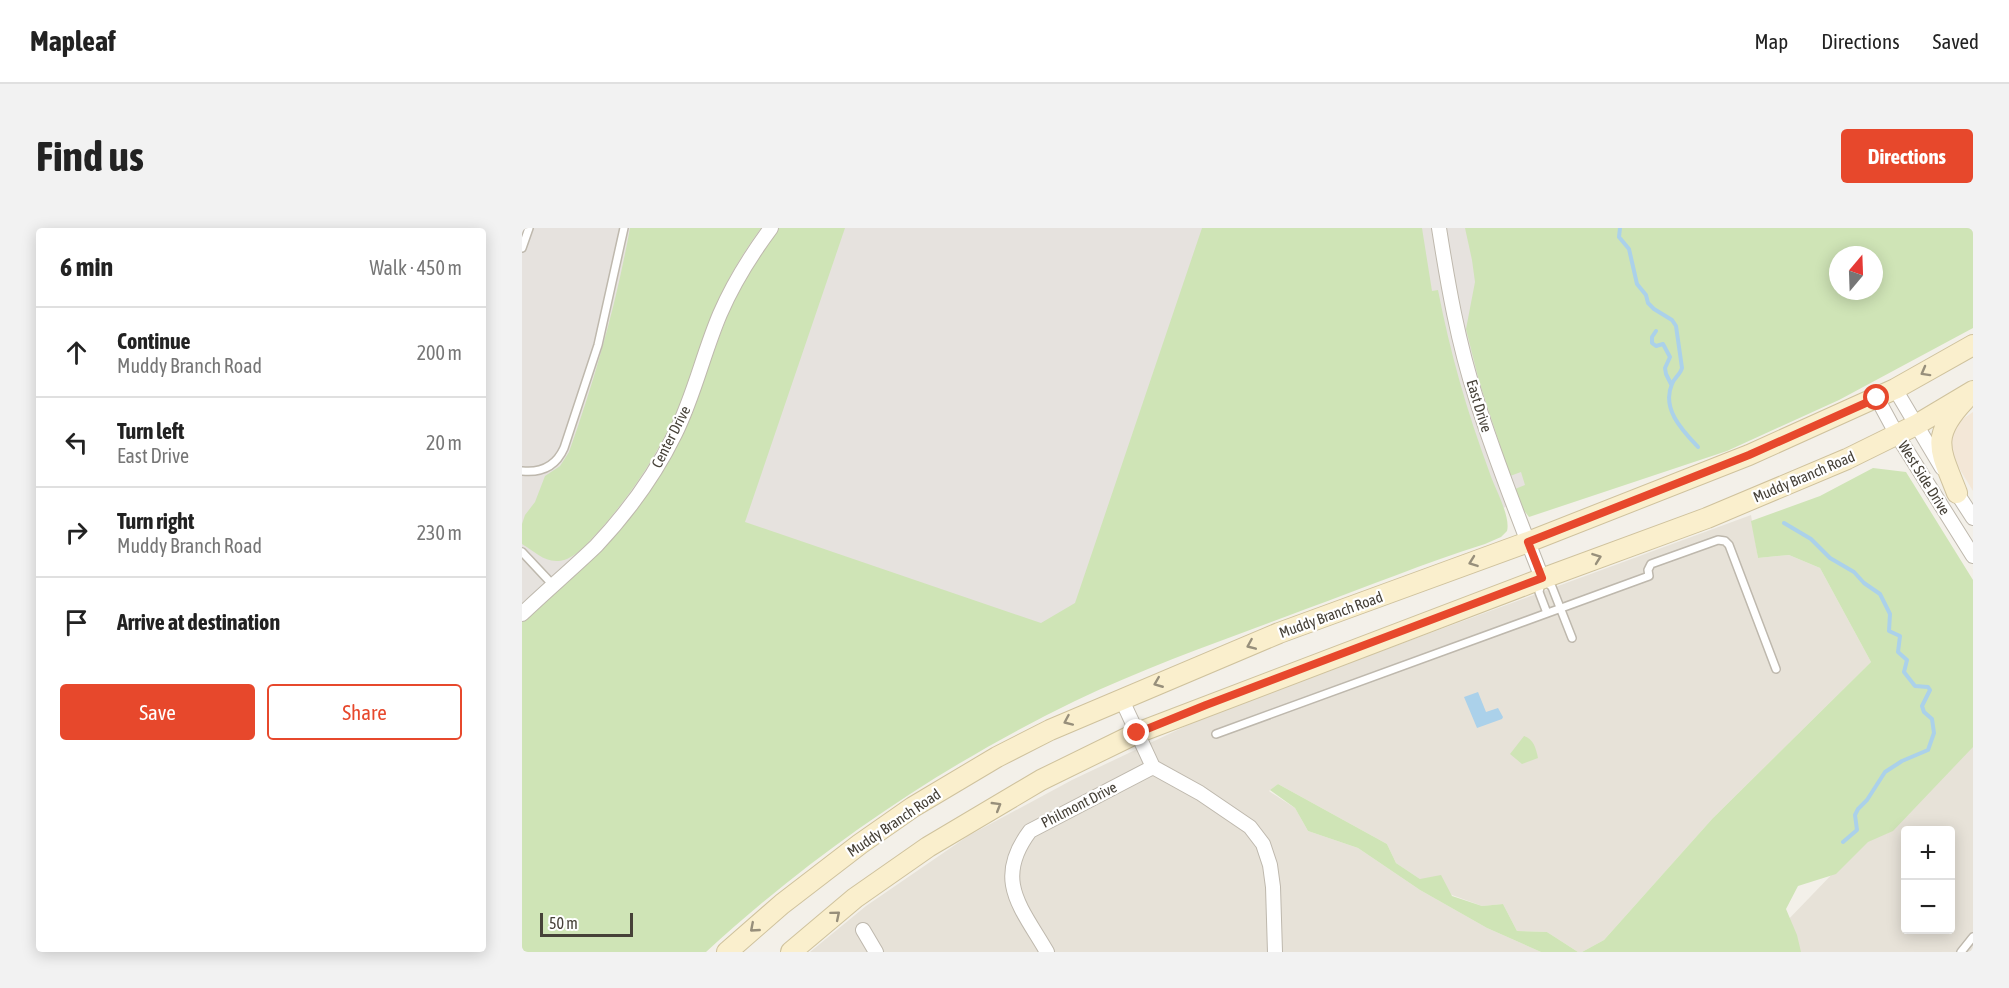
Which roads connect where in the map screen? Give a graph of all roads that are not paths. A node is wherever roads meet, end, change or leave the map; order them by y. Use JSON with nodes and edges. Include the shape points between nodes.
{"nodes":[{"id":1,"x":529,"y":228,"type":"edge"},
{"id":2,"x":624,"y":228,"type":"edge"},
{"id":3,"x":771,"y":228,"type":"edge"},
{"id":4,"x":1439,"y":228,"type":"edge"},
{"id":5,"x":522,"y":248,"type":"edge"},
{"id":6,"x":1973,"y":345,"type":"edge"},
{"id":7,"x":1895,"y":389,"type":"junction"},
{"id":8,"x":1973,"y":392,"type":"edge"},
{"id":9,"x":1877,"y":398,"type":"junction"},
{"id":10,"x":1916,"y":425,"type":"junction"},
{"id":11,"x":1897,"y":435,"type":"junction"},
{"id":12,"x":522,"y":471,"type":"edge"},
{"id":13,"x":1957,"y":493,"type":"junction"},
{"id":14,"x":1973,"y":518,"type":"edge"},
{"id":15,"x":1528,"y":542,"type":"junction"},
{"id":16,"x":522,"y":552,"type":"edge"},
{"id":17,"x":1973,"y":556,"type":"edge"},
{"id":18,"x":1542,"y":578,"type":"junction"},
{"id":19,"x":553,"y":585,"type":"junction"},
{"id":20,"x":1560,"y":608,"type":"junction"},
{"id":21,"x":1547,"y":613,"type":"junction"},
{"id":22,"x":522,"y":614,"type":"edge"},
{"id":23,"x":1572,"y":638,"type":"dead end"},
{"id":24,"x":1776,"y":669,"type":"dead end"},
{"id":25,"x":1121,"y":698,"type":"junction"},
{"id":26,"x":1137,"y":733,"type":"junction"},
{"id":27,"x":1216,"y":734,"type":"dead end"},
{"id":28,"x":1153,"y":768,"type":"junction"},
{"id":29,"x":863,"y":930,"type":"dead end"},
{"id":30,"x":1973,"y":937,"type":"edge"},
{"id":31,"x":726,"y":952,"type":"edge"},
{"id":32,"x":791,"y":952,"type":"edge"},
{"id":33,"x":876,"y":952,"type":"edge"},
{"id":34,"x":1047,"y":952,"type":"edge"},
{"id":35,"x":1275,"y":952,"type":"edge"},
{"id":36,"x":1961,"y":952,"type":"edge"}],
"edges":[{"from":1,"to":5,"type":"lane"},
{"from":2,"to":12,"type":"lane","via":[[598,345],[564,448],[549,466]]},
{"from":3,"to":19,"type":"street","name":"Center Drive","via":[[728,297],[686,409],[657,467],[619,520]]},
{"from":4,"to":15,"type":"street","name":"East Drive","via":[[1475,396]]},
{"from":6,"to":7,"type":"main road","name":"Muddy Branch Road","one_way":true},
{"from":7,"to":9,"type":"main road","name":"Muddy Branch Road"},
{"from":7,"to":10,"type":"street","name":"West Side Drive"},
{"from":8,"to":10,"type":"main road","name":"Muddy Branch Road"},
{"from":8,"to":13,"type":"main road","via":[[1941,435],[1941,451]]},
{"from":9,"to":11,"type":"street","name":"West Side Drive"},
{"from":9,"to":15,"type":"main road","name":"Muddy Branch Road","via":[[1749,455]]},
{"from":10,"to":11,"type":"main road","name":"Muddy Branch Road"},
{"from":10,"to":13,"type":"street","name":"West Side Drive"},
{"from":11,"to":17,"type":"street","name":"West Side Drive"},
{"from":18,"to":11,"type":"main road","name":"Muddy Branch Road","one_way":true,"via":[[1707,518]]},
{"from":13,"to":14,"type":"street","name":"West Side Drive"},
{"from":15,"to":18,"type":"street","name":"East Drive"},
{"from":15,"to":25,"type":"main road","name":"Muddy Branch Road","one_way":true,"via":[[1279,633]]},
{"from":16,"to":19,"type":"lane"},
{"from":18,"to":20,"type":"lane","via":[[1552,587]]},
{"from":18,"to":21,"type":"lane","via":[[1539,592]]},
{"from":18,"to":26,"type":"main road","name":"Muddy Branch Road"},
{"from":19,"to":22,"type":"street","name":"Center Drive"},
{"from":20,"to":21,"type":"lane"},
{"from":20,"to":23,"type":"lane"},
{"from":20,"to":24,"type":"lane","via":[[1649,576],[1651,564],[1722,540],[1730,545]]},
{"from":21,"to":27,"type":"lane"},
{"from":25,"to":26,"type":"street"},
{"from":25,"to":31,"type":"main road","name":"Muddy Branch Road","one_way":true,"via":[[997,757],[914,807],[799,891]]},
{"from":26,"to":28,"type":"street"},
{"from":32,"to":26,"type":"main road","name":"Muddy Branch Road","one_way":true,"via":[[855,898],[928,847],[1041,780]]},
{"from":28,"to":34,"type":"street","name":"Philmont Drive","via":[[1030,831],[1018,846],[1011,870],[1016,897]]},
{"from":28,"to":35,"type":"street","via":[[1227,811],[1250,827],[1263,844],[1273,887]]},
{"from":29,"to":33,"type":"street"},
{"from":30,"to":36,"type":"lane"}]}
